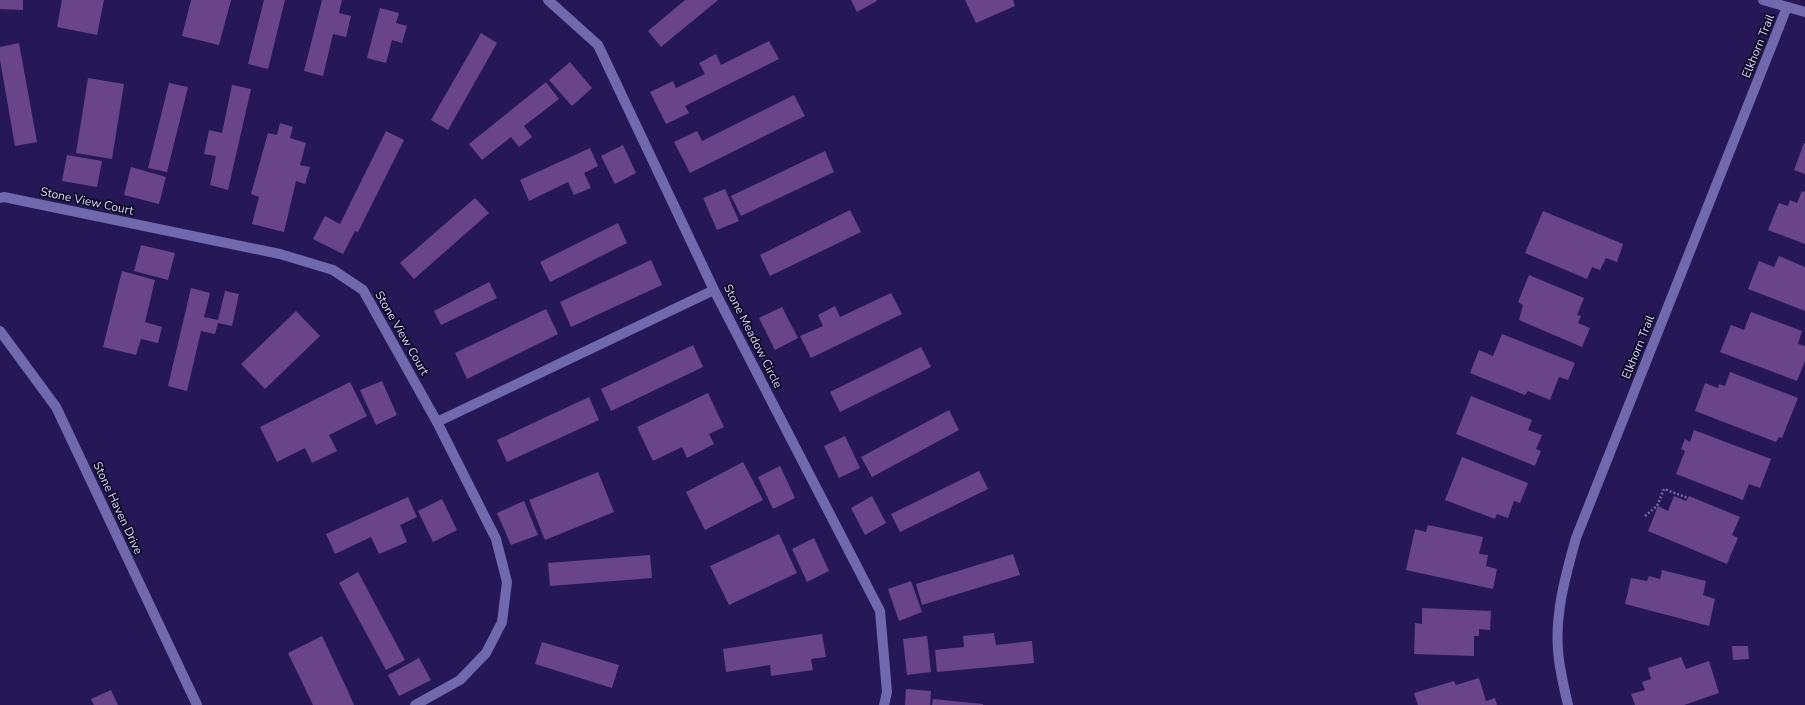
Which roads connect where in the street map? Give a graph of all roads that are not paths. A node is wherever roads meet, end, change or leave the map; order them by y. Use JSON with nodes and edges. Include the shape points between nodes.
{"nodes":[{"id":1,"x":548,"y":0,"type":"edge"},
{"id":2,"x":1763,"y":0,"type":"edge"},
{"id":3,"x":1787,"y":7,"type":"junction"},
{"id":4,"x":1805,"y":12,"type":"edge"},
{"id":5,"x":0,"y":198,"type":"edge"},
{"id":6,"x":714,"y":290,"type":"junction"},
{"id":7,"x":0,"y":331,"type":"edge"},
{"id":8,"x":437,"y":422,"type":"junction"},
{"id":9,"x":197,"y":705,"type":"edge"},
{"id":10,"x":415,"y":705,"type":"edge"},
{"id":11,"x":884,"y":705,"type":"edge"},
{"id":12,"x":1568,"y":705,"type":"edge"}],
"edges":[{"from":1,"to":6,"type":"street","name":"Stone Meadow Circle","via":[[598,45]]},
{"from":2,"to":3,"type":"street"},
{"from":3,"to":4,"type":"street"},
{"from":3,"to":12,"type":"street","name":"Elkhorn Trail","via":[[1576,538],[1563,589],[1558,629],[1558,650]]},
{"from":5,"to":8,"type":"street","name":"Stone View Court","via":[[280,254],[333,270],[363,290]]},
{"from":6,"to":8,"type":"street"},
{"from":6,"to":11,"type":"street","name":"Stone Meadow Circle","via":[[880,611],[887,692]]},
{"from":7,"to":9,"type":"street","name":"Stone Haven Drive","via":[[56,407]]},
{"from":8,"to":10,"type":"street","name":"Stone View Court","via":[[496,539],[507,582],[502,622],[486,653],[460,680]]}]}
